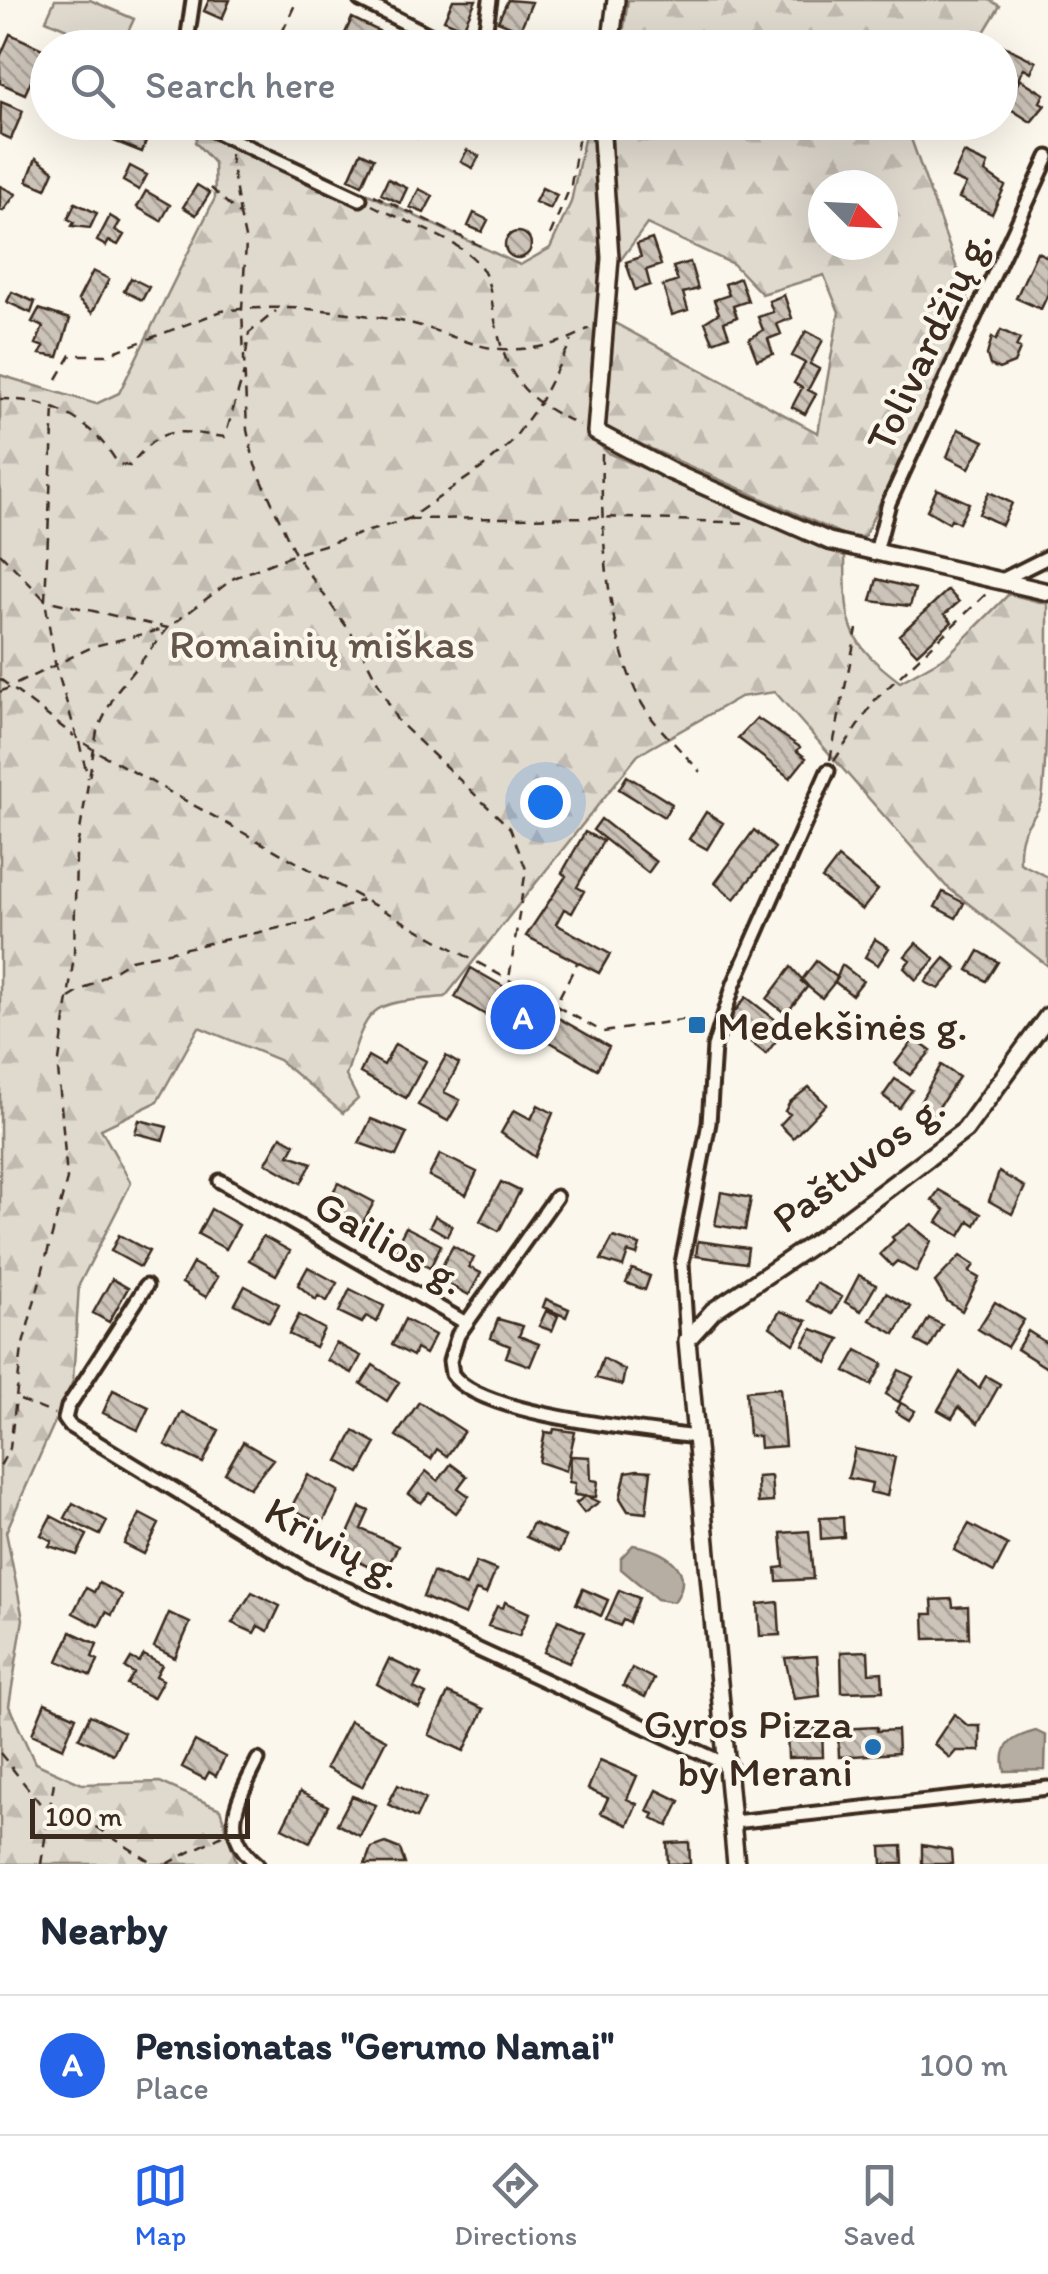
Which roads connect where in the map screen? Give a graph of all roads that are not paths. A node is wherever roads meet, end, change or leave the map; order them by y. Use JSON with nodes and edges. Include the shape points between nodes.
{"nodes":[{"id":1,"x":193,"y":0,"type":"edge"},
{"id":2,"x":360,"y":0,"type":"edge"},
{"id":3,"x":490,"y":0,"type":"edge"},
{"id":4,"x":616,"y":0,"type":"edge"},
{"id":5,"x":189,"y":30,"type":"edge"},
{"id":6,"x":419,"y":30,"type":"edge"},
{"id":7,"x":486,"y":30,"type":"edge"},
{"id":8,"x":612,"y":30,"type":"edge"},
{"id":9,"x":232,"y":140,"type":"edge"},
{"id":10,"x":602,"y":140,"type":"edge"},
{"id":11,"x":1048,"y":157,"type":"edge"},
{"id":12,"x":360,"y":198,"type":"road end"},
{"id":13,"x":876,"y":552,"type":"junction"},
{"id":14,"x":1048,"y":557,"type":"edge"},
{"id":15,"x":1000,"y":580,"type":"junction"},
{"id":16,"x":1048,"y":592,"type":"edge"},
{"id":17,"x":828,"y":771,"type":"road end"},
{"id":18,"x":1048,"y":1016,"type":"edge"},
{"id":19,"x":220,"y":1181,"type":"dead end"},
{"id":20,"x":556,"y":1197,"type":"dead end"},
{"id":21,"x":146,"y":1286,"type":"dead end"},
{"id":22,"x":466,"y":1324,"type":"junction"},
{"id":23,"x":687,"y":1340,"type":"junction"},
{"id":24,"x":695,"y":1437,"type":"junction"},
{"id":25,"x":258,"y":1760,"type":"dead end"},
{"id":26,"x":730,"y":1766,"type":"junction"},
{"id":27,"x":1048,"y":1788,"type":"edge"},
{"id":28,"x":733,"y":1822,"type":"junction"},
{"id":29,"x":257,"y":1864,"type":"edge"},
{"id":30,"x":736,"y":1864,"type":"edge"}],
"edges":[{"from":1,"to":5,"type":"street"},
{"from":2,"to":6,"type":"street"},
{"from":3,"to":7,"type":"street"},
{"from":4,"to":8,"type":"street"},
{"from":9,"to":12,"type":"street"},
{"from":10,"to":13,"type":"street","via":[[610,258],[599,435],[829,541]]},
{"from":11,"to":13,"type":"street","name":"Tolivardžių g.","via":[[889,504]]},
{"from":13,"to":15,"type":"street"},
{"from":14,"to":15,"type":"street"},
{"from":15,"to":16,"type":"street"},
{"from":17,"to":23,"type":"street","via":[[734,984],[714,1047],[709,1123],[682,1263]]},
{"from":18,"to":23,"type":"street","name":"Paštuvos g.","via":[[965,1130],[713,1311]]},
{"from":19,"to":22,"type":"street","name":"Gailios g."},
{"from":20,"to":22,"type":"street"},
{"from":21,"to":26,"type":"street","name":"Krivių g.","via":[[68,1407],[64,1419],[70,1426],[308,1570]]},
{"from":22,"to":24,"type":"street","name":"Gailios g.","via":[[450,1362],[460,1386],[552,1416]]},
{"from":23,"to":24,"type":"street"},
{"from":24,"to":26,"type":"street"},
{"from":25,"to":29,"type":"street","via":[[231,1814],[242,1850]]},
{"from":26,"to":28,"type":"street"},
{"from":27,"to":28,"type":"street"},
{"from":28,"to":30,"type":"street"}]}
